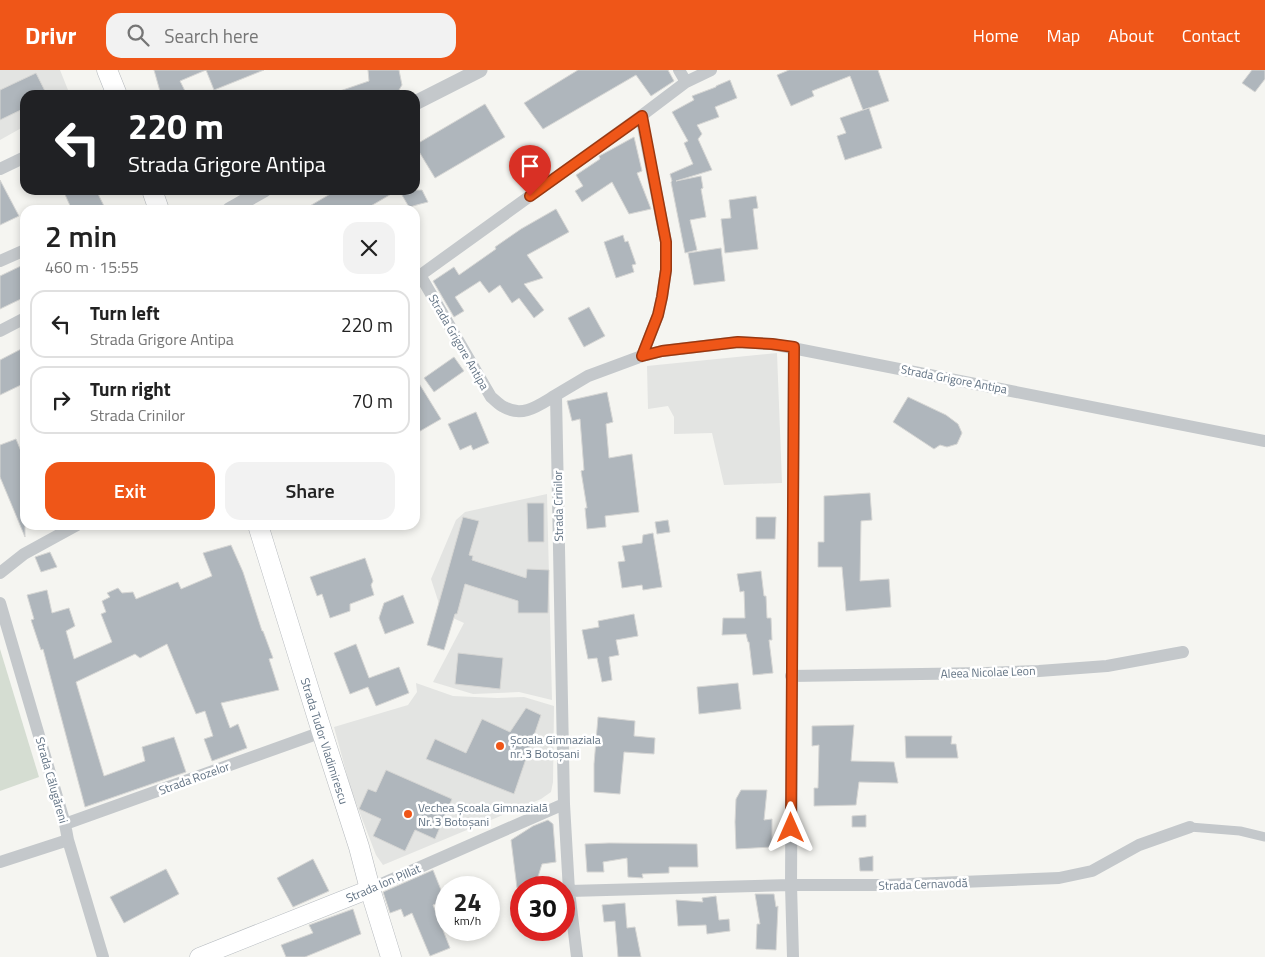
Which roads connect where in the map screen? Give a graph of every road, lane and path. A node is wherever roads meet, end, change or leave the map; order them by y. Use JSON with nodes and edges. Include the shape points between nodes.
{"nodes":[{"id":1,"x":480,"y":70,"type":"edge"},
{"id":2,"x":679,"y":70,"type":"edge"},
{"id":3,"x":710,"y":70,"type":"edge"},
{"id":4,"x":111,"y":73,"type":"edge"},
{"id":5,"x":686,"y":82,"type":"junction"},
{"id":6,"x":116,"y":90,"type":"edge"},
{"id":7,"x":420,"y":101,"type":"edge"},
{"id":8,"x":642,"y":116,"type":"junction"},
{"id":9,"x":20,"y":159,"type":"edge"},
{"id":10,"x":0,"y":169,"type":"edge"},
{"id":11,"x":255,"y":195,"type":"edge"},
{"id":12,"x":238,"y":205,"type":"edge"},
{"id":13,"x":20,"y":252,"type":"edge"},
{"id":14,"x":0,"y":261,"type":"edge"},
{"id":15,"x":420,"y":275,"type":"edge"},
{"id":16,"x":420,"y":282,"type":"edge"},
{"id":17,"x":20,"y":321,"type":"edge"},
{"id":18,"x":0,"y":331,"type":"edge"},
{"id":19,"x":794,"y":347,"type":"junction"},
{"id":20,"x":642,"y":356,"type":"junction"},
{"id":21,"x":556,"y":395,"type":"junction"},
{"id":22,"x":1265,"y":441,"type":"edge"},
{"id":23,"x":69,"y":530,"type":"edge"},
{"id":24,"x":260,"y":530,"type":"edge"},
{"id":25,"x":0,"y":573,"type":"edge"},
{"id":26,"x":0,"y":603,"type":"edge"},
{"id":27,"x":1183,"y":652,"type":"dead end"},
{"id":28,"x":791,"y":676,"type":"junction"},
{"id":29,"x":322,"y":732,"type":"junction"},
{"id":30,"x":564,"y":804,"type":"junction"},
{"id":31,"x":65,"y":824,"type":"junction"},
{"id":32,"x":1190,"y":827,"type":"joint"},
{"id":33,"x":1265,"y":837,"type":"edge"},
{"id":34,"x":68,"y":840,"type":"junction"},
{"id":35,"x":0,"y":862,"type":"edge"},
{"id":36,"x":567,"y":876,"type":"edge"},
{"id":37,"x":791,"y":886,"type":"junction"},
{"id":38,"x":370,"y":889,"type":"junction"},
{"id":39,"x":575,"y":891,"type":"edge"},
{"id":40,"x":575,"y":941,"type":"edge"},
{"id":41,"x":102,"y":957,"type":"edge"},
{"id":42,"x":199,"y":957,"type":"edge"},
{"id":43,"x":392,"y":957,"type":"edge"},
{"id":44,"x":577,"y":957,"type":"edge"},
{"id":45,"x":793,"y":957,"type":"edge"}],
"edges":[{"from":1,"to":7,"type":"street"},
{"from":2,"to":5,"type":"street"},
{"from":3,"to":5,"type":"street"},
{"from":4,"to":6,"type":"main road"},
{"from":5,"to":8,"type":"street"},
{"from":8,"to":15,"type":"street"},
{"from":8,"to":20,"type":"street","via":[[666,242],[666,270],[658,315]]},
{"from":9,"to":10,"type":"street"},
{"from":11,"to":12,"type":"street"},
{"from":13,"to":14,"type":"street"},
{"from":16,"to":21,"type":"street","name":"Strada Grigore Antipa","via":[[491,397],[503,407],[527,411]]},
{"from":17,"to":18,"type":"street"},
{"from":19,"to":20,"type":"street","name":"Strada Grigore Antipa","via":[[738,342]]},
{"from":19,"to":22,"type":"street","name":"Strada Grigore Antipa"},
{"from":19,"to":28,"type":"street"},
{"from":20,"to":21,"type":"street","via":[[588,376]]},
{"from":21,"to":30,"type":"street","name":"Strada Crinilor"},
{"from":23,"to":25,"type":"street","via":[[24,554]]},
{"from":24,"to":29,"type":"main road","name":"Strada Tudor Vladimirescu"},
{"from":26,"to":31,"type":"street","name":"Strada Călugăreni"},
{"from":27,"to":28,"type":"street","name":"Aleea Nicolae Leon","via":[[1107,666],[1039,671]]},
{"from":28,"to":37,"type":"street"},
{"from":29,"to":31,"type":"street","name":"Strada Rozelor"},
{"from":29,"to":38,"type":"main road","name":"Strada Tudor Vladimirescu"},
{"from":30,"to":36,"type":"street","name":"Strada Crinilor"},
{"from":30,"to":38,"type":"street","name":"Strada Ion Pillat"},
{"from":31,"to":34,"type":"street","name":"Strada Călugăreni"},
{"from":32,"to":33,"type":"street","name":"Strada Cernavodă","via":[[1240,831]]},
{"from":32,"to":37,"type":"street","name":"Strada Cernavodă","via":[[1139,845],[1092,871],[1059,878]]},
{"from":34,"to":35,"type":"street"},
{"from":34,"to":41,"type":"street","name":"Strada Călugăreni"},
{"from":37,"to":39,"type":"street","name":"Strada Cernavodă"},
{"from":37,"to":45,"type":"street"},
{"from":38,"to":42,"type":"main road","name":"Strada Ion Pillat"},
{"from":38,"to":43,"type":"main road","name":"Strada Tudor Vladimirescu"},
{"from":40,"to":44,"type":"street","name":"Strada Crinilor"}]}
